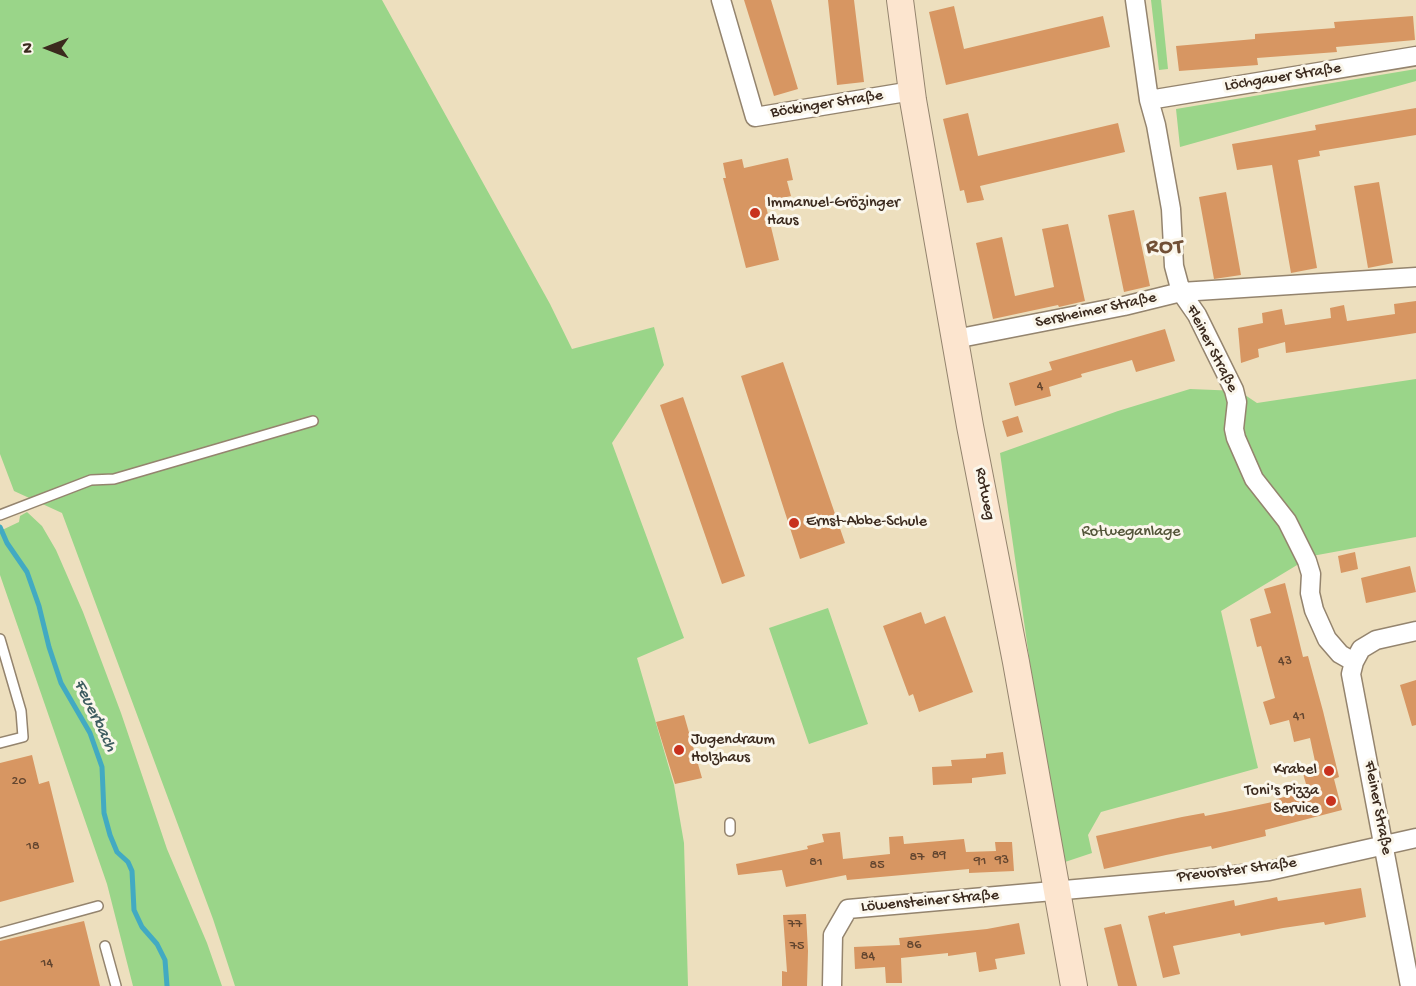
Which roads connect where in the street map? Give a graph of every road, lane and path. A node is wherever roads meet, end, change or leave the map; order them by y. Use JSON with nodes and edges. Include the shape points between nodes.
{"nodes":[{"id":1,"x":721,"y":0,"type":"edge"},
{"id":2,"x":900,"y":0,"type":"edge"},
{"id":3,"x":1135,"y":0,"type":"edge"},
{"id":4,"x":1416,"y":56,"type":"edge"},
{"id":5,"x":912,"y":91,"type":"junction"},
{"id":6,"x":1149,"y":100,"type":"junction"},
{"id":7,"x":1416,"y":277,"type":"edge"},
{"id":8,"x":1181,"y":292,"type":"junction"},
{"id":9,"x":955,"y":339,"type":"junction"},
{"id":10,"x":313,"y":421,"type":"dead end"},
{"id":11,"x":0,"y":515,"type":"edge"},
{"id":12,"x":1416,"y":631,"type":"edge"},
{"id":13,"x":0,"y":639,"type":"edge"},
{"id":14,"x":1354,"y":662,"type":"junction"},
{"id":15,"x":0,"y":743,"type":"edge"},
{"id":16,"x":1416,"y":838,"type":"edge"},
{"id":17,"x":1383,"y":845,"type":"junction"},
{"id":18,"x":1057,"y":892,"type":"junction"},
{"id":19,"x":98,"y":906,"type":"dead end"},
{"id":20,"x":0,"y":933,"type":"edge"},
{"id":21,"x":105,"y":946,"type":"dead end"},
{"id":22,"x":116,"y":986,"type":"edge"},
{"id":23,"x":832,"y":986,"type":"edge"},
{"id":24,"x":1074,"y":986,"type":"edge"},
{"id":25,"x":1410,"y":986,"type":"edge"}],
"edges":[{"from":1,"to":5,"type":"street","name":"Böckinger Straße","via":[[755,117]]},
{"from":2,"to":5,"type":"main road","name":"Rotweg"},
{"from":3,"to":6,"type":"street","name":"Fleiner Straße"},
{"from":4,"to":6,"type":"street","name":"Löchgauer Straße"},
{"from":5,"to":9,"type":"main road","name":"Rotweg"},
{"from":6,"to":8,"type":"street","name":"Fleiner Straße","via":[[1171,209],[1174,266]]},
{"from":7,"to":8,"type":"street","name":"Sersheimer Straße"},
{"from":8,"to":9,"type":"street","name":"Sersheimer Straße"},
{"from":8,"to":14,"type":"street","name":"Fleiner Straße","via":[[1197,315],[1234,390],[1236,438],[1254,479],[1287,521],[1306,561],[1314,610],[1327,639]]},
{"from":9,"to":18,"type":"main road","name":"Rotweg"},
{"from":10,"to":11,"type":"lane","via":[[114,479],[91,480]]},
{"from":12,"to":14,"type":"street","via":[[1376,640],[1361,649]]},
{"from":13,"to":15,"type":"lane","via":[[21,711],[23,737]]},
{"from":14,"to":17,"type":"street","name":"Fleiner Straße","via":[[1351,674]]},
{"from":16,"to":17,"type":"street","name":"Prevorster Straße"},
{"from":17,"to":18,"type":"street","name":"Prevorster Straße","via":[[1269,871]]},
{"from":17,"to":25,"type":"street","name":"Fleiner Straße"},
{"from":18,"to":23,"type":"street","name":"Löwensteiner Straße","via":[[848,909],[832,935]]},
{"from":18,"to":24,"type":"main road","name":"Rotweg"},
{"from":19,"to":20,"type":"lane"},
{"from":21,"to":22,"type":"lane"}]}
